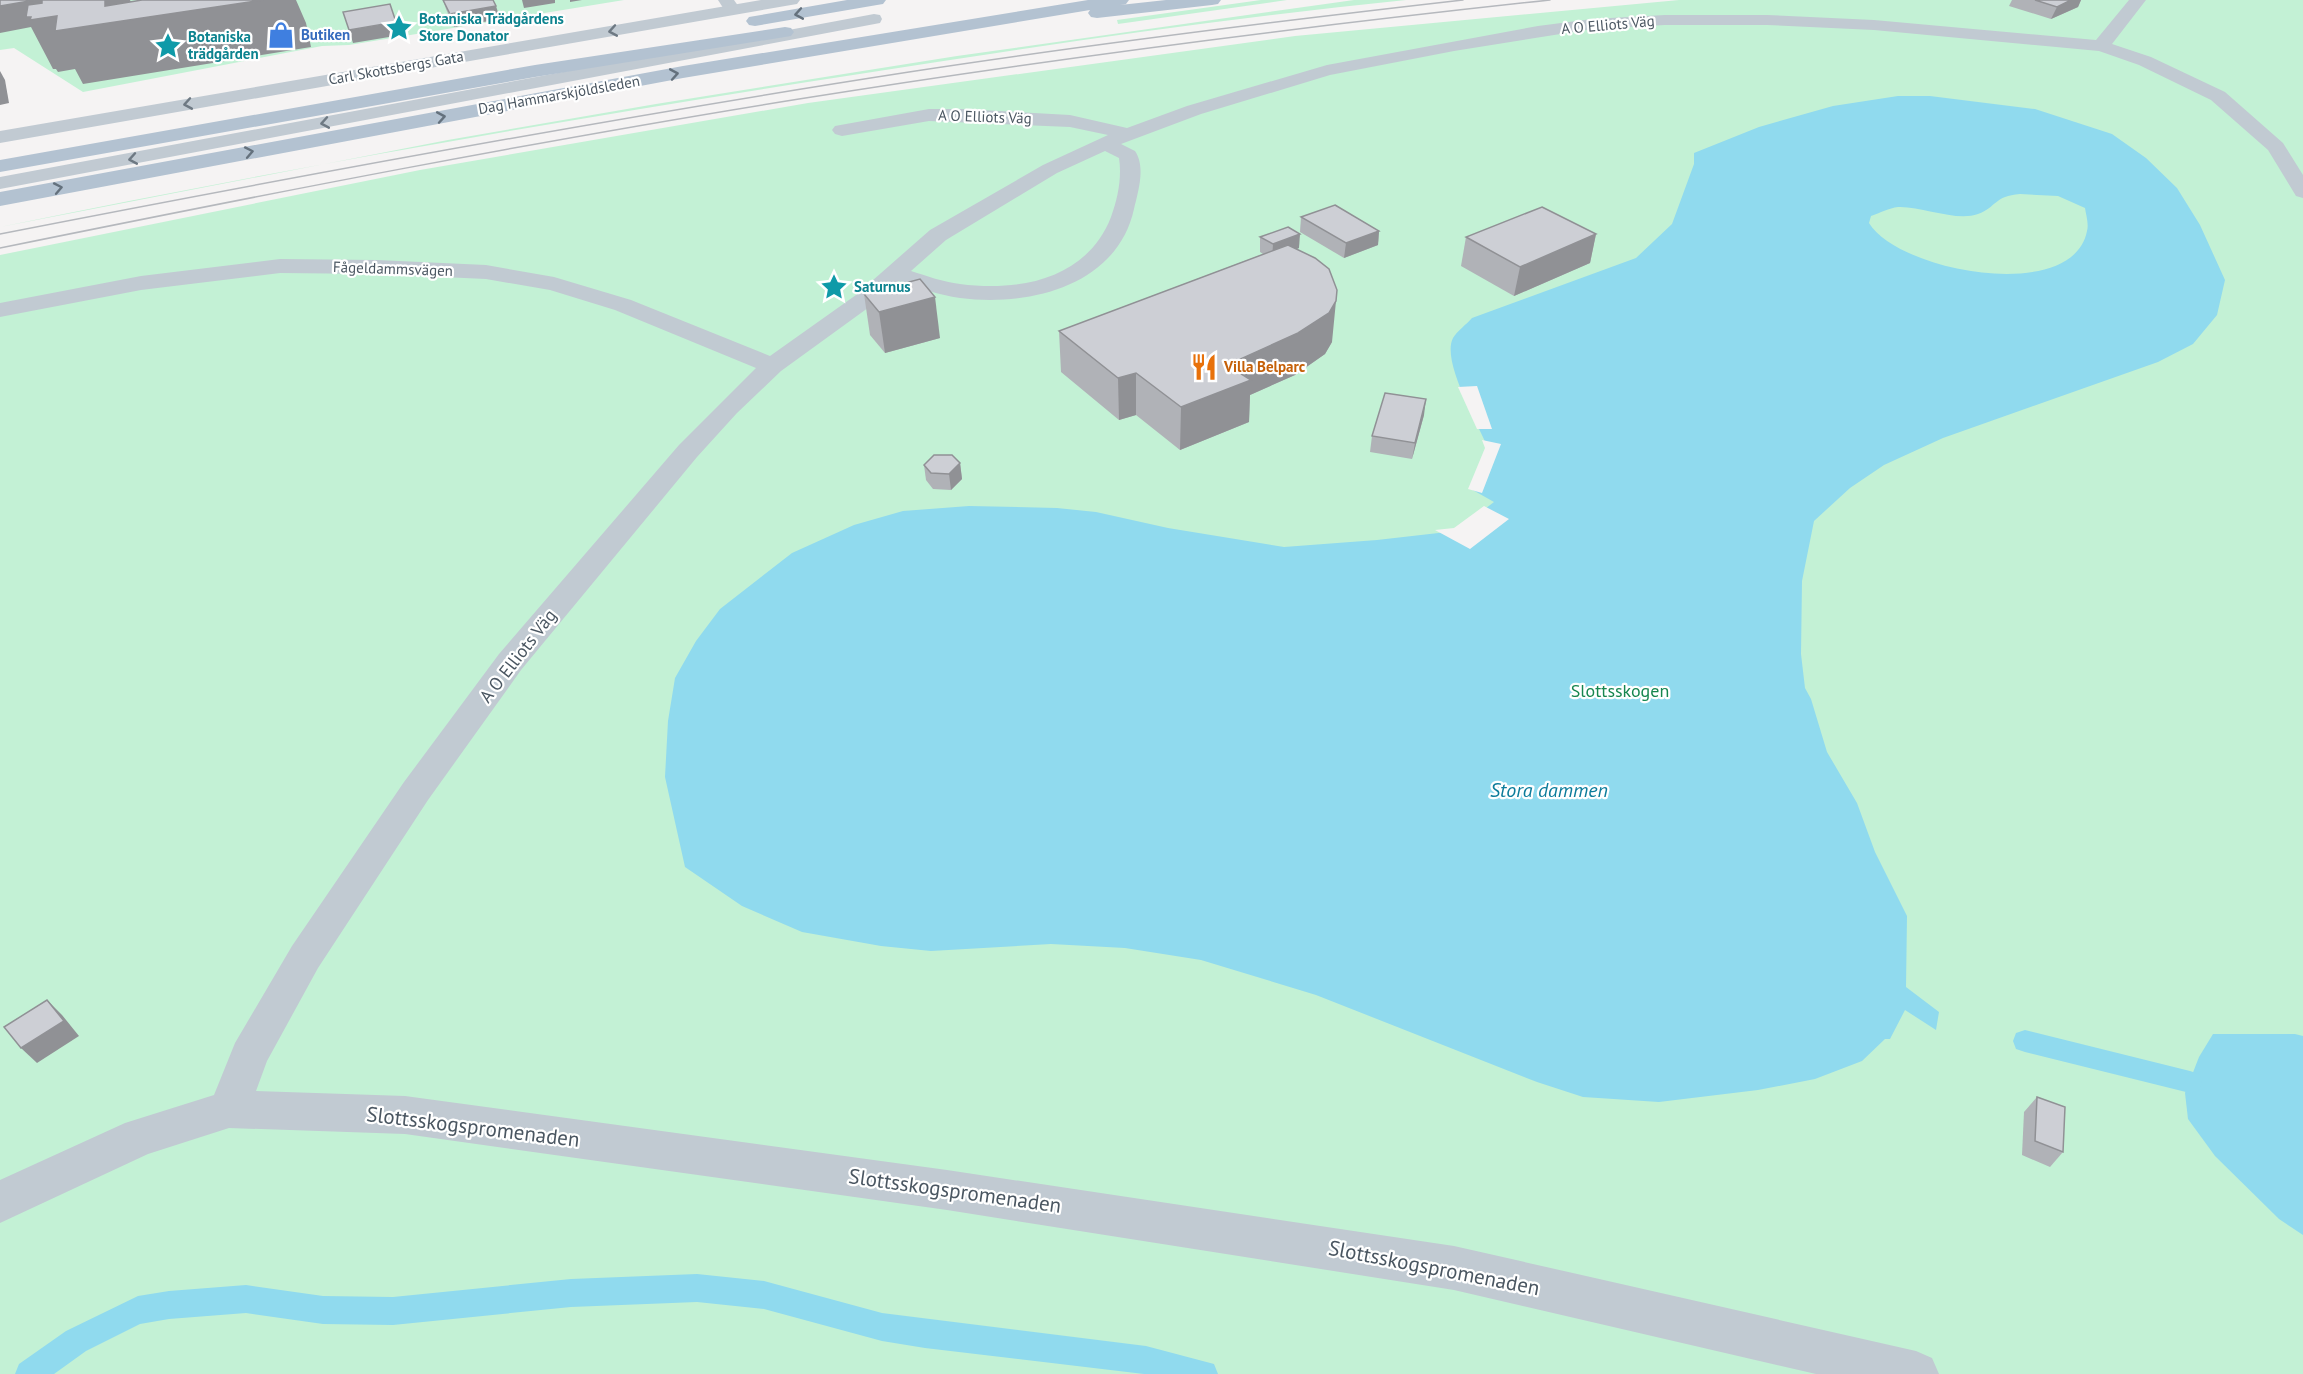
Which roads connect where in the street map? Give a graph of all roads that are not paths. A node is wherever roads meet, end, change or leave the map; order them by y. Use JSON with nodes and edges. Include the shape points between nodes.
{"nodes":[{"id":1,"x":791,"y":0,"type":"edge"},
{"id":2,"x":877,"y":0,"type":"edge"},
{"id":3,"x":1120,"y":0,"type":"edge"},
{"id":4,"x":1212,"y":0,"type":"edge"},
{"id":5,"x":2138,"y":0,"type":"edge"},
{"id":6,"x":730,"y":5,"type":"edge"},
{"id":7,"x":897,"y":15,"type":"dead end"},
{"id":8,"x":874,"y":19,"type":"junction"},
{"id":9,"x":909,"y":35,"type":"junction"},
{"id":10,"x":2101,"y":46,"type":"junction"},
{"id":11,"x":535,"y":71,"type":"junction"},
{"id":12,"x":842,"y":130,"type":"dead end"},
{"id":13,"x":1128,"y":134,"type":"junction"},
{"id":14,"x":0,"y":137,"type":"edge"},
{"id":15,"x":1106,"y":143,"type":"junction"},
{"id":16,"x":0,"y":166,"type":"edge"},
{"id":17,"x":0,"y":183,"type":"edge"},
{"id":18,"x":2303,"y":192,"type":"edge"},
{"id":19,"x":0,"y":199,"type":"edge"},
{"id":20,"x":894,"y":273,"type":"junction"},
{"id":21,"x":0,"y":310,"type":"edge"},
{"id":22,"x":772,"y":366,"type":"junction"},
{"id":23,"x":229,"y":1109,"type":"junction"},
{"id":24,"x":0,"y":1202,"type":"edge"},
{"id":25,"x":1916,"y":1374,"type":"edge"}],
"edges":[{"from":1,"to":6,"type":"street","name":"Carl Skottsbergs Gata"},
{"from":2,"to":11,"type":"main road","one_way":true,"via":[[619,44]]},
{"from":3,"to":9,"type":"main road","name":"Dag Hammarskjöldsleden"},
{"from":4,"to":9,"type":"main road"},
{"from":5,"to":10,"type":"lane"},
{"from":6,"to":14,"type":"street","name":"Carl Skottsbergs Gata","one_way":true},
{"from":7,"to":8,"type":"main road","name":"Dag Hammarskjöldsleden"},
{"from":8,"to":11,"type":"main road","name":"Dag Hammarskjöldsleden"},
{"from":8,"to":17,"type":"lane","one_way":true},
{"from":19,"to":9,"type":"main road","name":"Dag Hammarskjöldsleden","one_way":true,"via":[[683,72]]},
{"from":10,"to":13,"type":"lane","name":"A O Elliots Väg","via":[[1874,25],[1767,20],[1592,24],[1327,70]]},
{"from":10,"to":18,"type":"lane","via":[[2145,61],[2218,96],[2276,147]]},
{"from":11,"to":16,"type":"main road","name":"Dag Hammarskjöldsleden"},
{"from":12,"to":13,"type":"lane","name":"A O Elliots Väg","via":[[929,115],[962,115],[1070,121]]},
{"from":13,"to":15,"type":"lane","name":"A O Elliots Väg"},
{"from":15,"to":20,"type":"lane","name":"A O Elliots Väg","via":[[1050,169],[964,219],[938,235]]},
{"from":15,"to":20,"type":"lane","via":[[1128,155],[1132,173],[1119,232],[1073,277],[1024,290],[969,292]]},
{"from":20,"to":22,"type":"lane","name":"A O Elliots Väg","via":[[864,300]]},
{"from":21,"to":22,"type":"lane","name":"Fågeldammsvägen","via":[[141,283],[280,266],[486,272],[554,284],[623,305]]},
{"from":22,"to":23,"type":"lane","name":"A O Elliots Väg","via":[[688,451],[510,662],[416,791],[305,957],[249,1055]]},
{"from":23,"to":24,"type":"lane","name":"Slottsskogspromenaden","via":[[140,1137]]},
{"from":23,"to":25,"type":"lane","name":"Slottsskogspromenaden","via":[[405,1115],[970,1193],[1454,1268]]}]}
